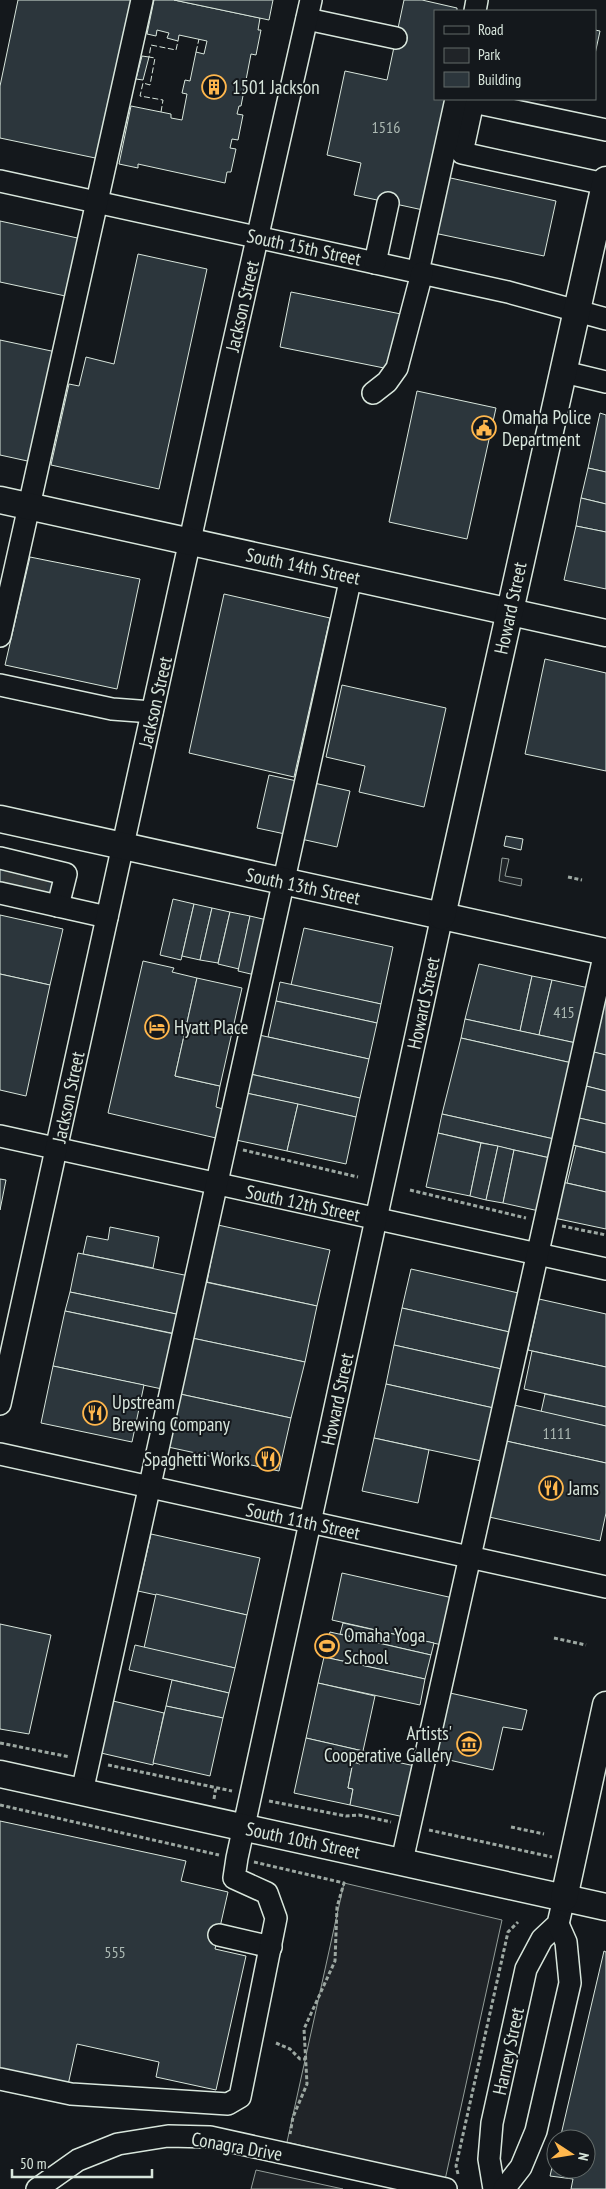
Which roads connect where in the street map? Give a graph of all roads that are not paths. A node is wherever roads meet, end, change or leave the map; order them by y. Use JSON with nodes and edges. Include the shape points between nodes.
{"nodes":[{"id":1,"x":142,"y":0,"type":"edge"},
{"id":2,"x":309,"y":9,"type":"edge"},
{"id":3,"x":396,"y":38,"type":"dead end"},
{"id":4,"x":456,"y":100,"type":"edge"},
{"id":5,"x":606,"y":130,"type":"edge"},
{"id":6,"x":0,"y":181,"type":"edge"},
{"id":7,"x":605,"y":192,"type":"edge"},
{"id":8,"x":97,"y":202,"type":"junction"},
{"id":9,"x":388,"y":203,"type":"dead end"},
{"id":10,"x":258,"y":238,"type":"junction"},
{"id":11,"x":375,"y":262,"type":"junction"},
{"id":12,"x":420,"y":272,"type":"junction"},
{"id":13,"x":578,"y":311,"type":"junction"},
{"id":14,"x":606,"y":318,"type":"edge"},
{"id":15,"x":564,"y":372,"type":"junction"},
{"id":16,"x":606,"y":382,"type":"edge"},
{"id":17,"x":373,"y":393,"type":"dead end"},
{"id":18,"x":0,"y":500,"type":"edge"},
{"id":19,"x":29,"y":506,"type":"junction"},
{"id":20,"x":190,"y":542,"type":"junction"},
{"id":21,"x":351,"y":577,"type":"junction"},
{"id":22,"x":509,"y":612,"type":"junction"},
{"id":23,"x":606,"y":633,"type":"edge"},
{"id":24,"x":0,"y":636,"type":"edge"},
{"id":25,"x":0,"y":685,"type":"edge"},
{"id":26,"x":152,"y":712,"type":"junction"},
{"id":27,"x":0,"y":820,"type":"edge"},
{"id":28,"x":123,"y":846,"type":"junction"},
{"id":29,"x":11,"y":864,"type":"edge"},
{"id":30,"x":283,"y":882,"type":"junction"},
{"id":31,"x":7,"y":893,"type":"edge"},
{"id":32,"x":58,"y":906,"type":"junction"},
{"id":33,"x":442,"y":916,"type":"junction"},
{"id":34,"x":107,"y":917,"type":"junction"},
{"id":35,"x":606,"y":952,"type":"edge"},
{"id":36,"x":0,"y":1136,"type":"edge"},
{"id":37,"x":56,"y":1149,"type":"junction"},
{"id":38,"x":218,"y":1184,"type":"junction"},
{"id":39,"x":376,"y":1218,"type":"junction"},
{"id":40,"x":538,"y":1254,"type":"junction"},
{"id":41,"x":606,"y":1269,"type":"edge"},
{"id":42,"x":0,"y":1404,"type":"edge"},
{"id":43,"x":0,"y":1454,"type":"edge"},
{"id":44,"x":149,"y":1487,"type":"junction"},
{"id":45,"x":310,"y":1522,"type":"junction"},
{"id":46,"x":471,"y":1557,"type":"junction"},
{"id":47,"x":606,"y":1587,"type":"edge"},
{"id":48,"x":606,"y":1705,"type":"edge"},
{"id":49,"x":0,"y":1774,"type":"edge"},
{"id":50,"x":82,"y":1792,"type":"junction"},
{"id":51,"x":243,"y":1827,"type":"junction"},
{"id":52,"x":402,"y":1862,"type":"junction"},
{"id":53,"x":564,"y":1898,"type":"junction"},
{"id":54,"x":606,"y":1907,"type":"edge"},
{"id":55,"x":558,"y":1924,"type":"junction"},
{"id":56,"x":219,"y":1935,"type":"dead end"},
{"id":57,"x":271,"y":1947,"type":"junction"},
{"id":58,"x":0,"y":2079,"type":"edge"},
{"id":59,"x":453,"y":2185,"type":"edge"},
{"id":60,"x":36,"y":2189,"type":"edge"},
{"id":61,"x":494,"y":2189,"type":"edge"},
{"id":62,"x":504,"y":2189,"type":"edge"}],
"edges":[{"from":1,"to":8,"type":"street"},
{"from":2,"to":3,"type":"street"},
{"from":2,"to":10,"type":"street","name":"Jackson Street"},
{"from":4,"to":12,"type":"street"},
{"from":5,"to":7,"type":"street","via":[[473,102],[462,153]]},
{"from":6,"to":8,"type":"street","name":"South 15th Street"},
{"from":7,"to":13,"type":"main road","name":"Howard Street"},
{"from":8,"to":10,"type":"street","name":"South 15th Street"},
{"from":8,"to":19,"type":"street"},
{"from":9,"to":11,"type":"street"},
{"from":10,"to":11,"type":"street","name":"South 15th Street"},
{"from":10,"to":20,"type":"street","name":"Jackson Street"},
{"from":11,"to":12,"type":"street","name":"South 15th Street"},
{"from":12,"to":13,"type":"street","name":"South 15th Street"},
{"from":12,"to":17,"type":"street","via":[[397,368]]},
{"from":13,"to":14,"type":"street","name":"South 15th Street"},
{"from":13,"to":15,"type":"main road","name":"Howard Street"},
{"from":15,"to":16,"type":"street"},
{"from":15,"to":22,"type":"main road","name":"Howard Street"},
{"from":18,"to":19,"type":"main road","name":"South 14th Street"},
{"from":19,"to":20,"type":"main road","name":"South 14th Street"},
{"from":19,"to":24,"type":"street"},
{"from":20,"to":21,"type":"main road","name":"South 14th Street"},
{"from":20,"to":26,"type":"street","name":"Jackson Street"},
{"from":21,"to":22,"type":"main road","name":"South 14th Street"},
{"from":21,"to":30,"type":"street"},
{"from":22,"to":23,"type":"main road","name":"South 14th Street"},
{"from":22,"to":33,"type":"main road","name":"Howard Street"},
{"from":25,"to":26,"type":"street","via":[[112,709]]},
{"from":26,"to":28,"type":"street","name":"Jackson Street"},
{"from":27,"to":28,"type":"main road","name":"South 13th Street"},
{"from":28,"to":30,"type":"main road","name":"South 13th Street"},
{"from":28,"to":34,"type":"street","name":"Jackson Street"},
{"from":29,"to":32,"type":"street","via":[[66,874]]},
{"from":30,"to":33,"type":"main road","name":"South 13th Street"},
{"from":30,"to":38,"type":"street"},
{"from":31,"to":32,"type":"street"},
{"from":32,"to":34,"type":"street"},
{"from":33,"to":35,"type":"main road","name":"South 13th Street"},
{"from":33,"to":39,"type":"street","name":"Howard Street"},
{"from":34,"to":37,"type":"street","name":"Jackson Street"},
{"from":35,"to":40,"type":"street"},
{"from":36,"to":37,"type":"street","name":"South 12th Street"},
{"from":37,"to":38,"type":"street","name":"South 12th Street"},
{"from":37,"to":42,"type":"street","name":"Jackson Street"},
{"from":38,"to":39,"type":"street","name":"South 12th Street"},
{"from":38,"to":44,"type":"street"},
{"from":39,"to":40,"type":"street","name":"South 12th Street"},
{"from":39,"to":45,"type":"street","name":"Howard Street"},
{"from":40,"to":41,"type":"street","name":"South 12th Street"},
{"from":40,"to":46,"type":"street"},
{"from":43,"to":44,"type":"street","name":"South 11th Street"},
{"from":44,"to":45,"type":"street","name":"South 11th Street"},
{"from":44,"to":50,"type":"street"},
{"from":45,"to":46,"type":"street","name":"South 11th Street"},
{"from":45,"to":51,"type":"street","name":"Howard Street"},
{"from":46,"to":47,"type":"street","name":"South 11th Street"},
{"from":46,"to":52,"type":"street"},
{"from":48,"to":53,"type":"main road"},
{"from":49,"to":50,"type":"main road","name":"South 10th Street"},
{"from":50,"to":51,"type":"main road","name":"South 10th Street"},
{"from":51,"to":52,"type":"main road","name":"South 10th Street"},
{"from":51,"to":57,"type":"street","name":"Howard Street","via":[[234,1878],[267,1893],[276,1918]]},
{"from":52,"to":53,"type":"main road","name":"South 10th Street"},
{"from":53,"to":54,"type":"main road","name":"South 10th Street"},
{"from":53,"to":55,"type":"street"},
{"from":55,"to":61,"type":"street","name":"Harney Street","via":[[542,1940],[526,1970],[492,2123],[489,2159]]},
{"from":55,"to":62,"type":"street","via":[[566,1942],[570,1983],[536,2131],[521,2167]]},
{"from":56,"to":57,"type":"street"},
{"from":57,"to":58,"type":"street","via":[[240,2097],[228,2104],[70,2094]]},
{"from":59,"to":60,"type":"street","name":"Conagra Drive","via":[[210,2137],[168,2136],[118,2144],[78,2160]]}]}
